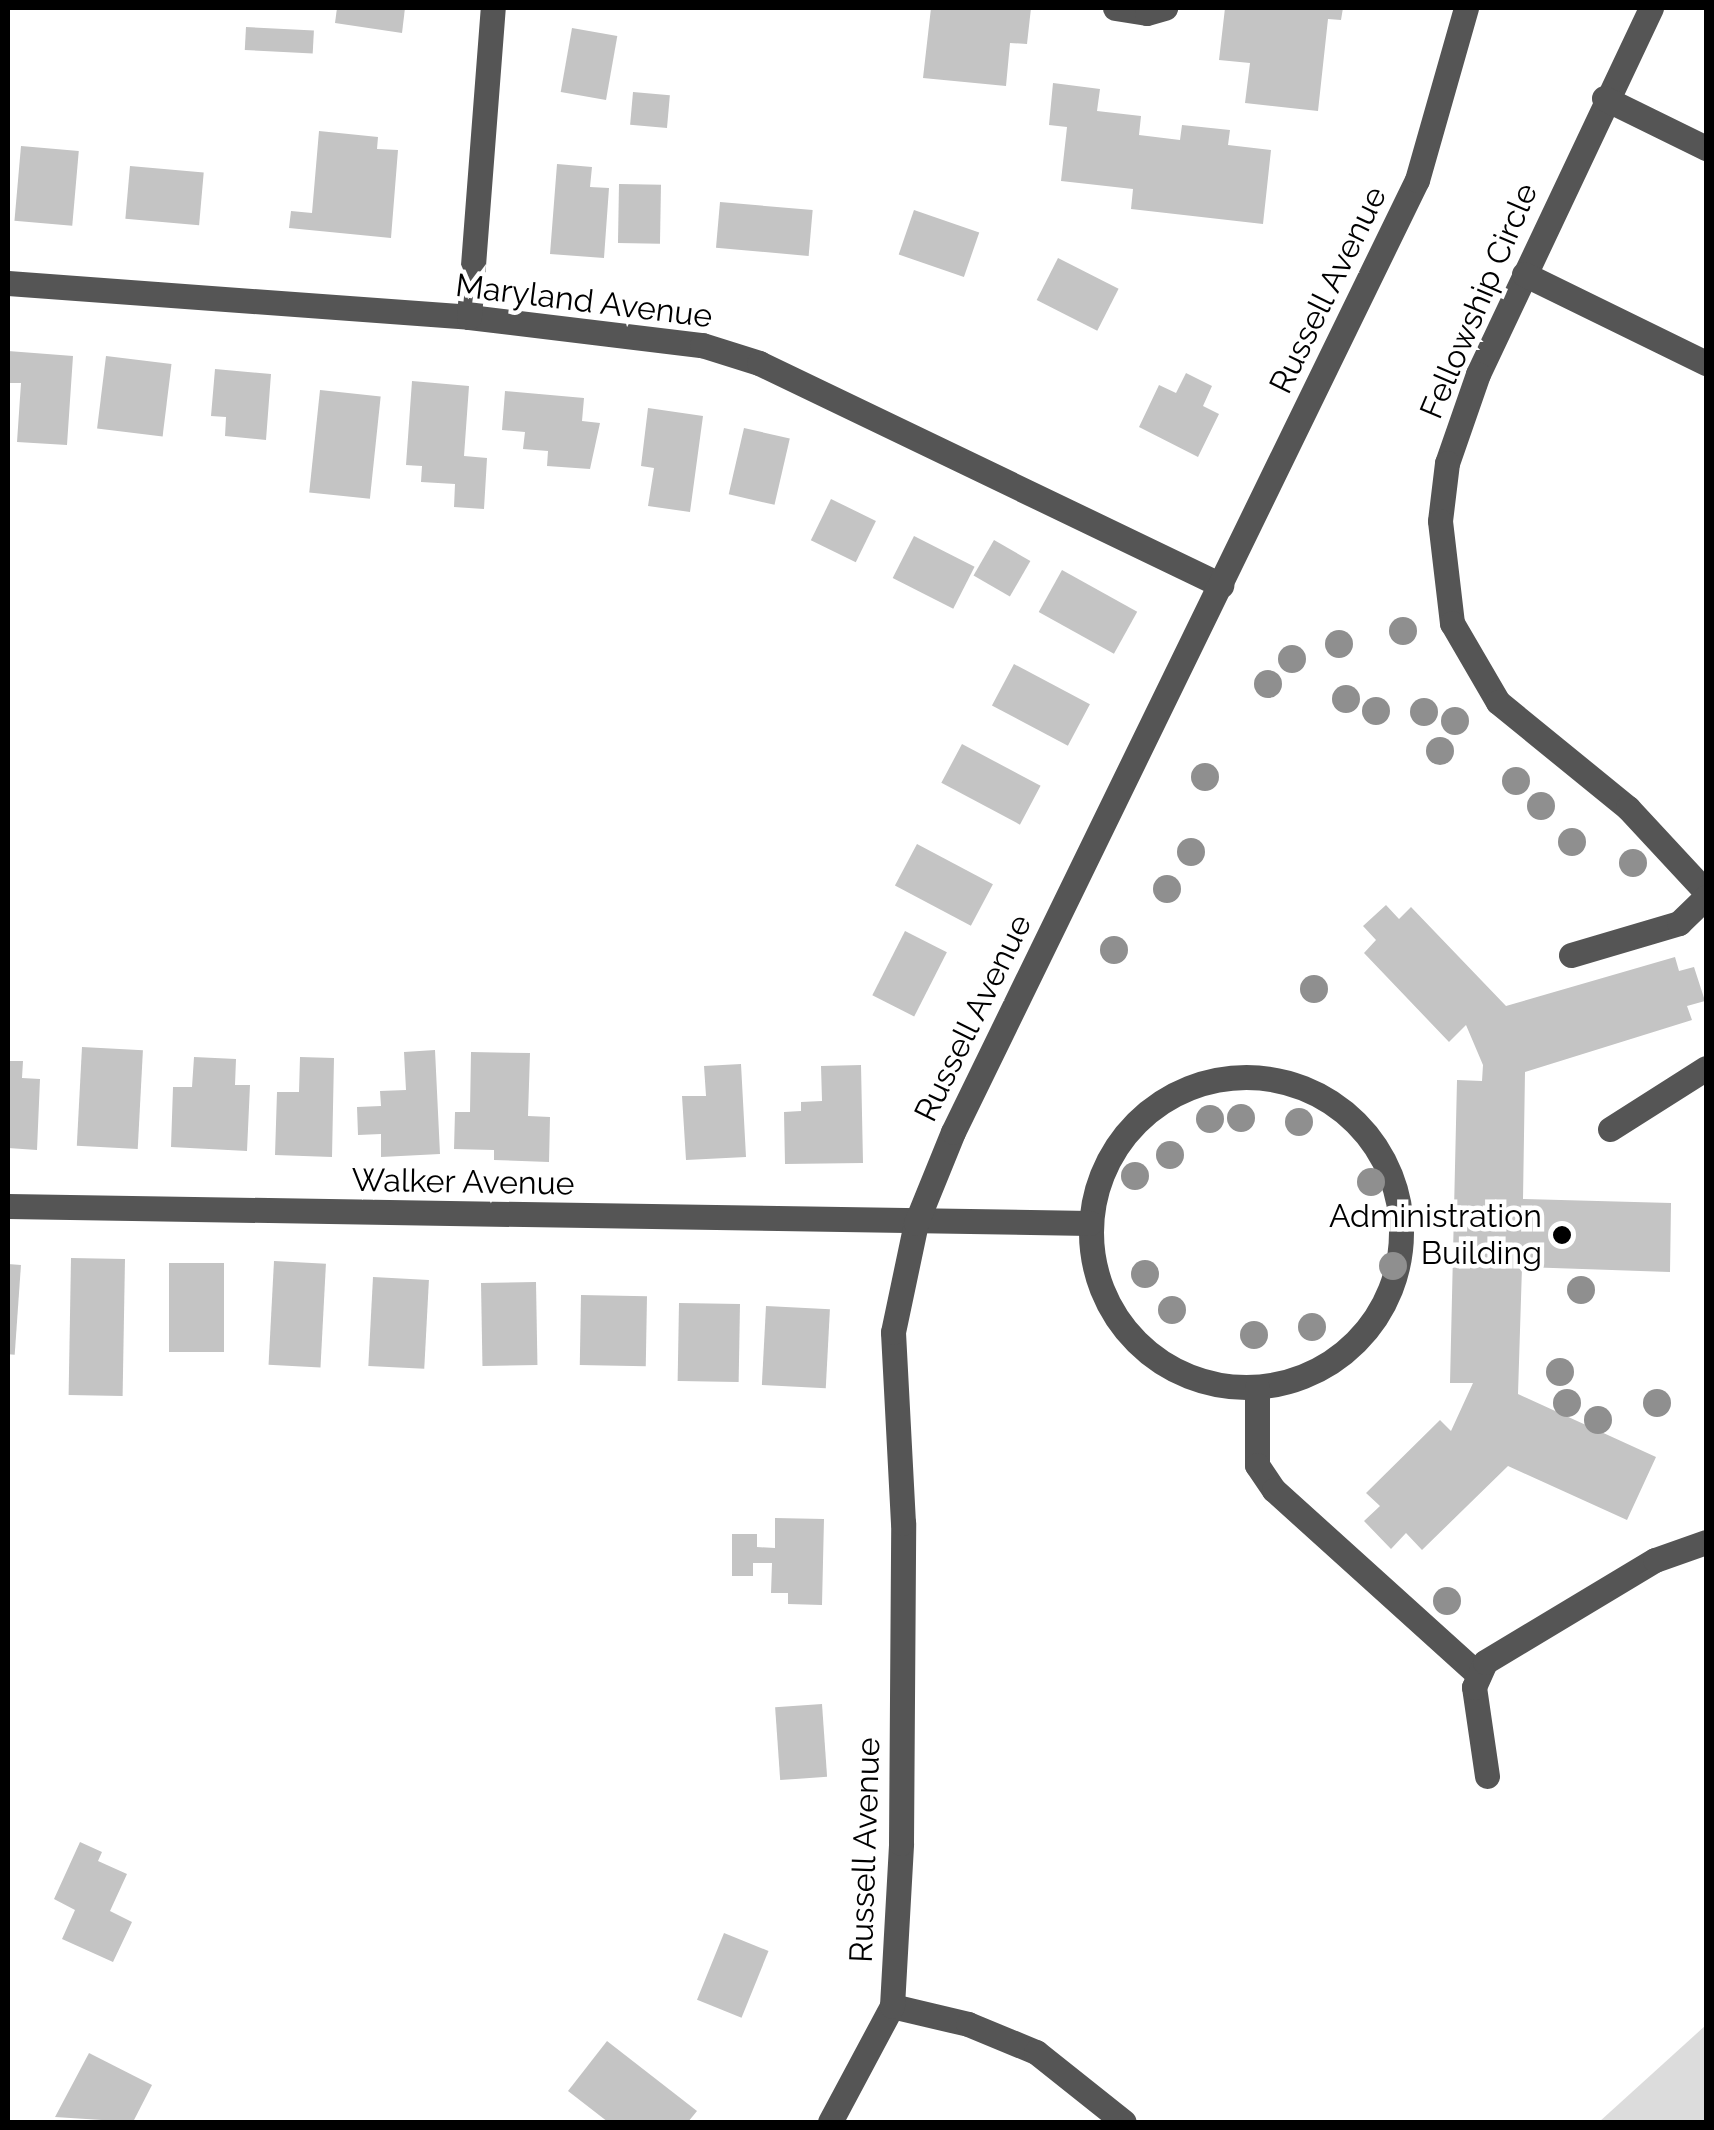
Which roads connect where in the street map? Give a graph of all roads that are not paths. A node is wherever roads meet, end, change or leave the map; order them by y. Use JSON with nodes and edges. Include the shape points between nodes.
{"nodes":[{"id":1,"x":493,"y":8,"type":"edge"},
{"id":2,"x":1115,"y":8,"type":"edge"},
{"id":3,"x":1165,"y":8,"type":"edge"},
{"id":4,"x":1466,"y":8,"type":"edge"},
{"id":5,"x":1651,"y":8,"type":"edge"},
{"id":6,"x":1604,"y":98,"type":"junction"},
{"id":7,"x":1706,"y":148,"type":"edge"},
{"id":8,"x":1524,"y":274,"type":"junction"},
{"id":9,"x":8,"y":283,"type":"edge"},
{"id":10,"x":468,"y":317,"type":"junction"},
{"id":11,"x":1706,"y":364,"type":"edge"},
{"id":12,"x":1221,"y":585,"type":"junction"},
{"id":13,"x":1706,"y":895,"type":"edge"},
{"id":14,"x":1571,"y":954,"type":"dead end"},
{"id":15,"x":1706,"y":1068,"type":"edge"},
{"id":16,"x":1610,"y":1128,"type":"dead end"},
{"id":17,"x":8,"y":1206,"type":"edge"},
{"id":18,"x":916,"y":1223,"type":"junction"},
{"id":19,"x":1090,"y":1223,"type":"junction"},
{"id":20,"x":1257,"y":1388,"type":"junction"},
{"id":21,"x":1706,"y":1542,"type":"edge"},
{"id":22,"x":1479,"y":1675,"type":"junction"},
{"id":23,"x":1487,"y":1776,"type":"dead end"},
{"id":24,"x":892,"y":2006,"type":"junction"},
{"id":25,"x":830,"y":2122,"type":"edge"},
{"id":26,"x":1124,"y":2122,"type":"edge"}],
"edges":[{"from":1,"to":10,"type":"street"},
{"from":2,"to":3,"type":"street","via":[[1148,14]]},
{"from":4,"to":12,"type":"street","name":"Russell Avenue","via":[[1417,180]]},
{"from":5,"to":6,"type":"street","name":"Fellowship Circle"},
{"from":6,"to":7,"type":"street"},
{"from":6,"to":8,"type":"street","name":"Fellowship Circle"},
{"from":8,"to":11,"type":"street"},
{"from":8,"to":13,"type":"street","name":"Fellowship Circle","via":[[1446,463],[1440,521],[1452,622],[1498,702],[1628,808]]},
{"from":9,"to":10,"type":"street","name":"Maryland Avenue"},
{"from":10,"to":12,"type":"street","name":"Maryland Avenue","via":[[702,345],[760,363]]},
{"from":12,"to":18,"type":"street","name":"Russell Avenue"},
{"from":13,"to":14,"type":"street","via":[[1679,923]]},
{"from":15,"to":16,"type":"street"},
{"from":17,"to":18,"type":"street","name":"Walker Avenue"},
{"from":18,"to":19,"type":"street","name":"Walker Avenue"},
{"from":18,"to":24,"type":"street","name":"Russell Avenue","via":[[893,1332],[903,1523],[901,1843]]},
{"from":19,"to":20,"type":"street","via":[[1107,1304],[1144,1348],[1178,1373]]},
{"from":19,"to":20,"type":"street","via":[[1116,1144],[1163,1100],[1196,1084],[1266,1078],[1326,1098],[1354,1120],[1390,1174],[1399,1201],[1402,1236],[1392,1288],[1351,1348],[1296,1380]]},
{"from":20,"to":22,"type":"street","via":[[1257,1466],[1274,1490]]},
{"from":21,"to":22,"type":"street","via":[[1655,1560],[1485,1662]]},
{"from":22,"to":23,"type":"street","via":[[1475,1718]]},
{"from":24,"to":25,"type":"street","name":"Russell Avenue"},
{"from":24,"to":26,"type":"street","via":[[968,2024],[1036,2052]]}]}
